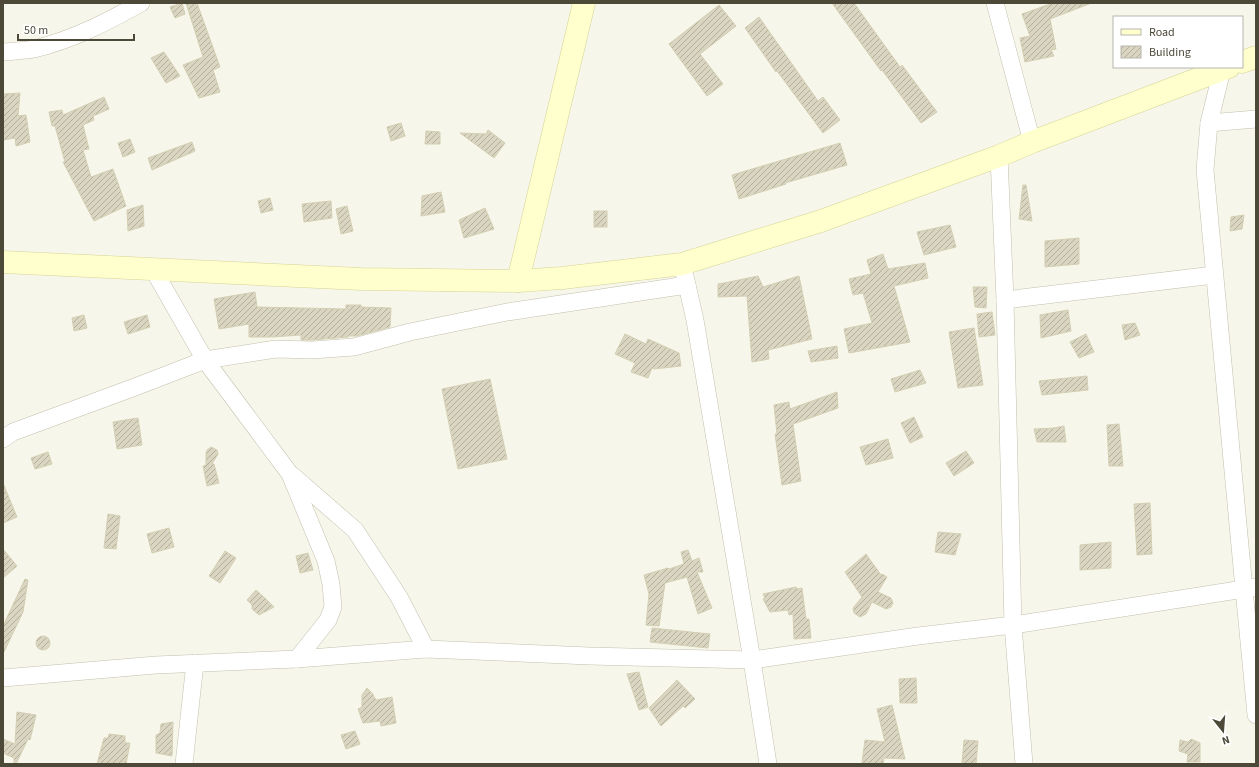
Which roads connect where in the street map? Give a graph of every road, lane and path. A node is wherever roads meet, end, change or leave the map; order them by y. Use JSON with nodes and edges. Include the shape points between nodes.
{"nodes":[{"id":1,"x":141,"y":3,"type":"edge"},
{"id":2,"x":584,"y":3,"type":"edge"},
{"id":3,"x":995,"y":3,"type":"edge"},
{"id":4,"x":3,"y":52,"type":"edge"},
{"id":5,"x":1256,"y":57,"type":"edge"},
{"id":6,"x":1243,"y":62,"type":"edge"},
{"id":7,"x":1226,"y":68,"type":"edge"},
{"id":8,"x":1256,"y":119,"type":"edge"},
{"id":9,"x":1209,"y":123,"type":"junction"},
{"id":10,"x":1032,"y":142,"type":"junction"},
{"id":11,"x":999,"y":156,"type":"junction"},
{"id":12,"x":3,"y":262,"type":"edge"},
{"id":13,"x":682,"y":264,"type":"junction"},
{"id":14,"x":152,"y":269,"type":"junction"},
{"id":15,"x":1214,"y":275,"type":"junction"},
{"id":16,"x":518,"y":281,"type":"junction"},
{"id":17,"x":687,"y":285,"type":"junction"},
{"id":18,"x":1005,"y":300,"type":"junction"},
{"id":19,"x":205,"y":360,"type":"junction"},
{"id":20,"x":3,"y":439,"type":"edge"},
{"id":21,"x":290,"y":474,"type":"junction"},
{"id":22,"x":1250,"y":588,"type":"edge"},
{"id":23,"x":1013,"y":625,"type":"junction"},
{"id":24,"x":426,"y":649,"type":"junction"},
{"id":25,"x":297,"y":658,"type":"junction"},
{"id":26,"x":752,"y":660,"type":"junction"},
{"id":27,"x":195,"y":663,"type":"junction"},
{"id":28,"x":3,"y":678,"type":"edge"},
{"id":29,"x":1256,"y":715,"type":"edge"},
{"id":30,"x":764,"y":761,"type":"edge"},
{"id":31,"x":184,"y":764,"type":"edge"},
{"id":32,"x":1024,"y":764,"type":"edge"}],
"edges":[{"from":1,"to":4,"type":"street","via":[[73,38],[32,50]]},
{"from":2,"to":16,"type":"main road"},
{"from":3,"to":10,"type":"street"},
{"from":5,"to":6,"type":"main road"},
{"from":7,"to":9,"type":"street"},
{"from":7,"to":10,"type":"main road"},
{"from":8,"to":9,"type":"street"},
{"from":9,"to":15,"type":"street","via":[[1204,170]]},
{"from":10,"to":11,"type":"main road"},
{"from":11,"to":13,"type":"main road","via":[[822,221]]},
{"from":11,"to":18,"type":"street"},
{"from":12,"to":14,"type":"main road"},
{"from":13,"to":16,"type":"main road"},
{"from":13,"to":17,"type":"street"},
{"from":14,"to":16,"type":"main road","via":[[361,279]]},
{"from":14,"to":19,"type":"street"},
{"from":15,"to":18,"type":"street"},
{"from":15,"to":22,"type":"street"},
{"from":17,"to":19,"type":"street","via":[[507,312],[410,332],[354,347],[276,349]]},
{"from":17,"to":26,"type":"street"},
{"from":18,"to":23,"type":"street"},
{"from":19,"to":20,"type":"street","via":[[13,432]]},
{"from":19,"to":21,"type":"street"},
{"from":21,"to":24,"type":"street","via":[[355,530],[399,598]]},
{"from":21,"to":25,"type":"street","via":[[326,561],[333,607],[328,620]]},
{"from":22,"to":23,"type":"street"},
{"from":22,"to":29,"type":"street"},
{"from":23,"to":26,"type":"street"},
{"from":23,"to":32,"type":"street"},
{"from":24,"to":25,"type":"street"},
{"from":24,"to":26,"type":"street"},
{"from":25,"to":27,"type":"street"},
{"from":26,"to":30,"type":"street"},
{"from":27,"to":28,"type":"street"},
{"from":27,"to":31,"type":"street"}]}
